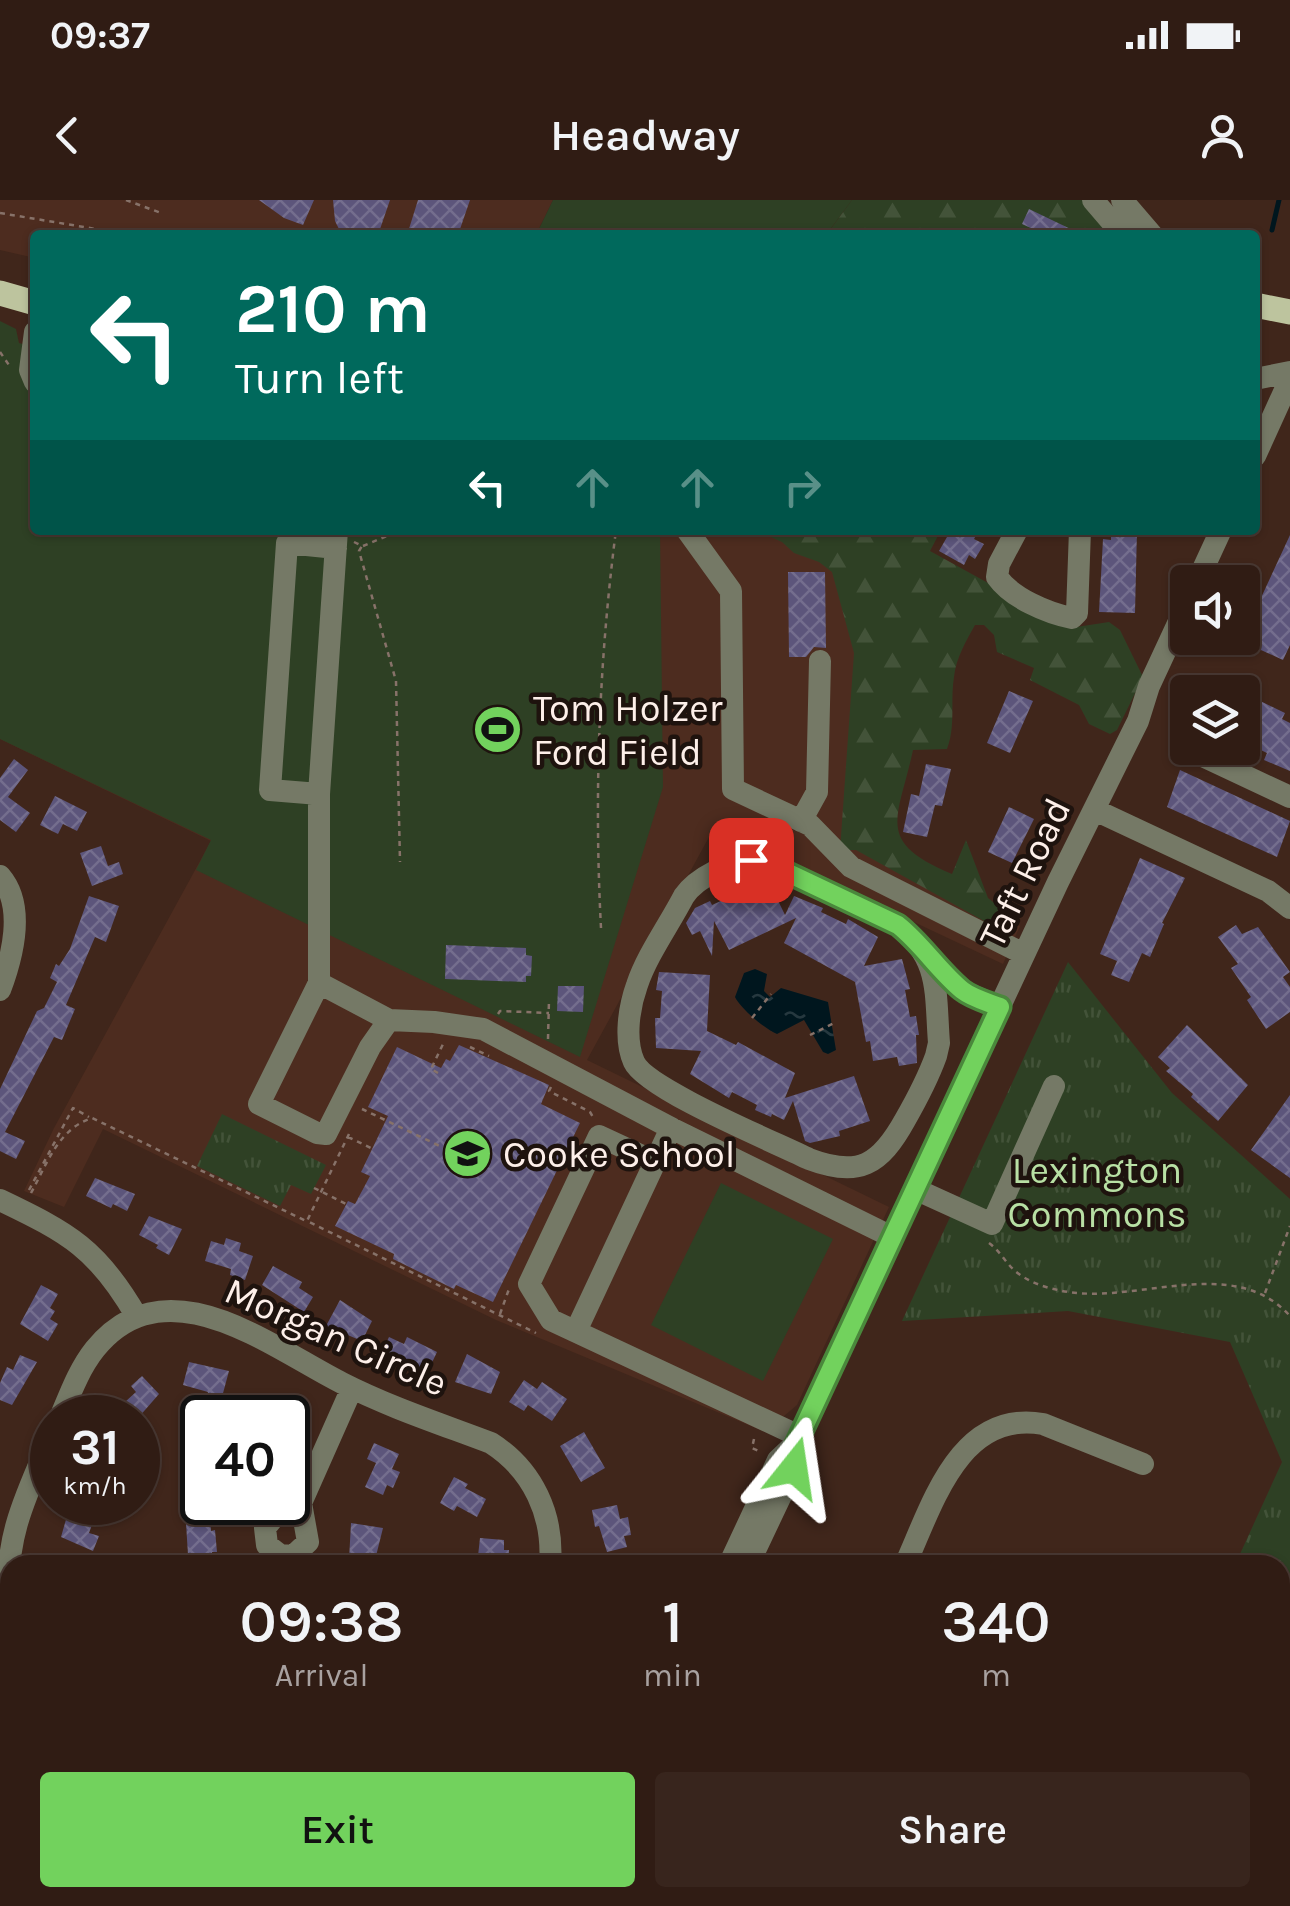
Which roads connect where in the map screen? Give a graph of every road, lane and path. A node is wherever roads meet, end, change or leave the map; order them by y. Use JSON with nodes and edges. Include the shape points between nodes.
{"nodes":[{"id":1,"x":126,"y":200,"type":"edge"},
{"id":2,"x":1093,"y":200,"type":"edge"},
{"id":3,"x":1122,"y":200,"type":"edge"},
{"id":4,"x":0,"y":213,"type":"edge"},
{"id":5,"x":161,"y":213,"type":"dead end"},
{"id":6,"x":102,"y":230,"type":"edge"},
{"id":7,"x":1119,"y":230,"type":"edge"},
{"id":8,"x":1148,"y":230,"type":"edge"},
{"id":9,"x":0,"y":293,"type":"edge"},
{"id":10,"x":30,"y":302,"type":"edge"},
{"id":11,"x":1260,"y":307,"type":"edge"},
{"id":12,"x":1290,"y":312,"type":"edge"},
{"id":13,"x":1290,"y":376,"type":"edge"},
{"id":14,"x":1260,"y":379,"type":"edge"},
{"id":15,"x":1260,"y":412,"type":"edge"},
{"id":16,"x":1269,"y":425,"type":"junction"},
{"id":17,"x":1260,"y":445,"type":"edge"},
{"id":18,"x":389,"y":535,"type":"edge"},
{"id":19,"x":615,"y":535,"type":"edge"},
{"id":20,"x":691,"y":535,"type":"edge"},
{"id":21,"x":1014,"y":535,"type":"edge"},
{"id":22,"x":1080,"y":535,"type":"edge"},
{"id":23,"x":1219,"y":535,"type":"edge"},
{"id":24,"x":341,"y":539,"type":"edge"},
{"id":25,"x":362,"y":546,"type":"junction"},
{"id":26,"x":1204,"y":565,"type":"edge"},
{"id":27,"x":1170,"y":640,"type":"edge"},
{"id":28,"x":820,"y":661,"type":"dead end"},
{"id":29,"x":1222,"y":765,"type":"edge"},
{"id":30,"x":319,"y":794,"type":"junction"},
{"id":31,"x":1290,"y":797,"type":"edge"},
{"id":32,"x":1095,"y":810,"type":"junction"},
{"id":33,"x":801,"y":820,"type":"junction"},
{"id":34,"x":400,"y":862,"type":"dead end"},
{"id":35,"x":0,"y":876,"type":"edge"},
{"id":36,"x":1290,"y":908,"type":"edge"},
{"id":37,"x":601,"y":928,"type":"dead end"},
{"id":38,"x":1024,"y":954,"type":"junction"},
{"id":39,"x":929,"y":958,"type":"junction"},
{"id":40,"x":320,"y":984,"type":"junction"},
{"id":41,"x":0,"y":990,"type":"edge"},
{"id":42,"x":964,"y":992,"type":"junction"},
{"id":43,"x":772,"y":994,"type":"dead end"},
{"id":44,"x":935,"y":998,"type":"junction"},
{"id":45,"x":549,"y":1000,"type":"dead end"},
{"id":46,"x":1000,"y":1007,"type":"junction"},
{"id":47,"x":549,"y":1012,"type":"junction"},
{"id":48,"x":498,"y":1014,"type":"dead end"},
{"id":49,"x":752,"y":1018,"type":"dead end"},
{"id":50,"x":389,"y":1020,"type":"junction"},
{"id":51,"x":836,"y":1022,"type":"dead end"},
{"id":52,"x":447,"y":1035,"type":"dead end"},
{"id":53,"x":810,"y":1035,"type":"dead end"},
{"id":54,"x":460,"y":1042,"type":"dead end"},
{"id":55,"x":548,"y":1042,"type":"dead end"},
{"id":56,"x":497,"y":1056,"type":"dead end"},
{"id":57,"x":438,"y":1073,"type":"dead end"},
{"id":58,"x":552,"y":1084,"type":"dead end"},
{"id":59,"x":1054,"y":1086,"type":"dead end"},
{"id":60,"x":362,"y":1108,"type":"dead end"},
{"id":61,"x":92,"y":1118,"type":"junction"},
{"id":62,"x":354,"y":1123,"type":"dead end"},
{"id":63,"x":591,"y":1126,"type":"dead end"},
{"id":64,"x":671,"y":1128,"type":"junction"},
{"id":65,"x":348,"y":1137,"type":"junction"},
{"id":66,"x":372,"y":1149,"type":"dead end"},
{"id":67,"x":446,"y":1149,"type":"dead end"},
{"id":68,"x":655,"y":1162,"type":"junction"},
{"id":69,"x":314,"y":1188,"type":"dead end"},
{"id":70,"x":915,"y":1189,"type":"junction"},
{"id":71,"x":321,"y":1192,"type":"junction"},
{"id":72,"x":0,"y":1200,"type":"edge"},
{"id":73,"x":346,"y":1204,"type":"dead end"},
{"id":74,"x":307,"y":1221,"type":"junction"},
{"id":75,"x":1290,"y":1226,"type":"edge"},
{"id":76,"x":892,"y":1236,"type":"junction"},
{"id":77,"x":989,"y":1243,"type":"dead end"},
{"id":78,"x":519,"y":1294,"type":"dead end"},
{"id":79,"x":1264,"y":1294,"type":"junction"},
{"id":80,"x":499,"y":1315,"type":"junction"},
{"id":81,"x":1290,"y":1316,"type":"edge"},
{"id":82,"x":137,"y":1317,"type":"junction"},
{"id":83,"x":576,"y":1331,"type":"junction"},
{"id":84,"x":548,"y":1338,"type":"dead end"},
{"id":85,"x":352,"y":1388,"type":"junction"},
{"id":86,"x":70,"y":1395,"type":"edge"},
{"id":87,"x":752,"y":1434,"type":"dead end"},
{"id":88,"x":798,"y":1440,"type":"junction"},
{"id":89,"x":761,"y":1452,"type":"dead end"},
{"id":90,"x":1143,"y":1464,"type":"dead end"},
{"id":91,"x":310,"y":1484,"type":"edge"},
{"id":92,"x":30,"y":1490,"type":"edge"},
{"id":93,"x":9,"y":1555,"type":"edge"},
{"id":94,"x":550,"y":1555,"type":"edge"},
{"id":95,"x":735,"y":1555,"type":"edge"},
{"id":96,"x":753,"y":1555,"type":"edge"},
{"id":97,"x":910,"y":1555,"type":"edge"}],
"edges":[{"from":1,"to":5,"type":"path"},
{"from":2,"to":7,"type":"street"},
{"from":3,"to":8,"type":"street"},
{"from":4,"to":6,"type":"path"},
{"from":9,"to":10,"type":"main road"},
{"from":11,"to":12,"type":"main road"},
{"from":13,"to":14,"type":"street"},
{"from":13,"to":16,"type":"street"},
{"from":15,"to":16,"type":"street"},
{"from":16,"to":17,"type":"street"},
{"from":18,"to":25,"type":"path"},
{"from":19,"to":37,"type":"path","via":[[602,637],[596,840]]},
{"from":20,"to":33,"type":"street","via":[[731,592],[733,790]]},
{"from":21,"to":22,"type":"street","via":[[997,577],[1005,588],[1072,618],[1078,613]]},
{"from":23,"to":26,"type":"street"},
{"from":24,"to":25,"type":"path"},
{"from":24,"to":30,"type":"street"},
{"from":24,"to":30,"type":"street","via":[[287,543],[270,790]]},
{"from":25,"to":34,"type":"path","via":[[396,680]]},
{"from":27,"to":32,"type":"street","name":"Taft Road"},
{"from":28,"to":33,"type":"street","via":[[817,792]]},
{"from":29,"to":31,"type":"street"},
{"from":30,"to":40,"type":"street"},
{"from":32,"to":36,"type":"street","via":[[1268,891]]},
{"from":32,"to":38,"type":"street","name":"Taft Road"},
{"from":33,"to":38,"type":"street","via":[[852,867]]},
{"from":35,"to":41,"type":"street","via":[[11,897],[13,942]]},
{"from":38,"to":46,"type":"street","name":"Taft Road"},
{"from":39,"to":42,"type":"street"},
{"from":39,"to":44,"type":"street"},
{"from":39,"to":44,"type":"street","via":[[898,925],[767,863],[737,862],[684,896],[638,982],[630,1051],[637,1068],[670,1092],[809,1159],[862,1167],[891,1145],[932,1068],[939,1043]]},
{"from":40,"to":50,"type":"street"},
{"from":40,"to":50,"type":"street","via":[[258,1104],[326,1134]]},
{"from":42,"to":44,"type":"street"},
{"from":42,"to":46,"type":"street"},
{"from":43,"to":49,"type":"path"},
{"from":45,"to":47,"type":"path"},
{"from":46,"to":70,"type":"street","name":"Taft Road"},
{"from":47,"to":48,"type":"path"},
{"from":47,"to":55,"type":"path"},
{"from":50,"to":64,"type":"street","via":[[483,1029]]},
{"from":51,"to":53,"type":"path"},
{"from":52,"to":57,"type":"path","via":[[430,1069]]},
{"from":54,"to":56,"type":"path"},
{"from":58,"to":63,"type":"path","via":[[549,1091],[590,1112]]},
{"from":59,"to":70,"type":"street","via":[[992,1224]]},
{"from":60,"to":67,"type":"path"},
{"from":61,"to":61,"type":"path","via":[[64,1135],[30,1192],[73,1108]]},
{"from":61,"to":74,"type":"path"},
{"from":62,"to":65,"type":"path"},
{"from":64,"to":68,"type":"street"},
{"from":64,"to":76,"type":"street"},
{"from":65,"to":66,"type":"path"},
{"from":65,"to":71,"type":"path"},
{"from":68,"to":83,"type":"street"},
{"from":68,"to":83,"type":"street","via":[[600,1136],[530,1284],[551,1320]]},
{"from":69,"to":71,"type":"path"},
{"from":70,"to":76,"type":"street","name":"Taft Road"},
{"from":71,"to":73,"type":"path"},
{"from":71,"to":74,"type":"path"},
{"from":72,"to":82,"type":"street","via":[[82,1244],[116,1279]]},
{"from":74,"to":80,"type":"path"},
{"from":75,"to":79,"type":"path"},
{"from":76,"to":88,"type":"street","name":"Taft Road"},
{"from":77,"to":79,"type":"path","via":[[1014,1270],[1062,1291],[1212,1284]]},
{"from":78,"to":80,"type":"path","via":[[512,1282]]},
{"from":79,"to":81,"type":"path"},
{"from":80,"to":84,"type":"path"},
{"from":82,"to":85,"type":"street","name":"Morgan Circle","via":[[175,1311],[215,1316]]},
{"from":82,"to":86,"type":"street","via":[[94,1350]]},
{"from":83,"to":88,"type":"street"},
{"from":85,"to":91,"type":"street"},
{"from":85,"to":94,"type":"street","name":"Morgan Circle","via":[[509,1455],[545,1513]]},
{"from":87,"to":89,"type":"path","via":[[752,1448]]},
{"from":88,"to":95,"type":"street","name":"Taft Road","via":[[778,1460]]},
{"from":88,"to":96,"type":"street","name":"Taft Road","via":[[794,1468]]},
{"from":90,"to":97,"type":"street","via":[[1042,1424],[1001,1426],[972,1442],[953,1463]]},
{"from":92,"to":93,"type":"street"}]}
